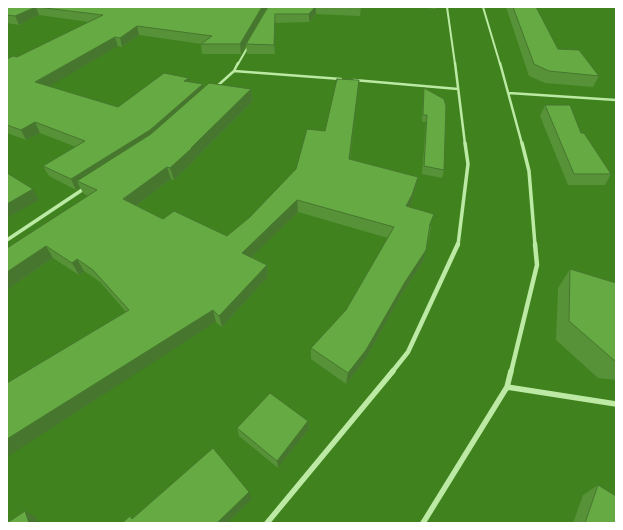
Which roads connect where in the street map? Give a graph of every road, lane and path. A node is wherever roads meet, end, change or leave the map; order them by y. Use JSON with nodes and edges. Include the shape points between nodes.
{"nodes":[{"id":1,"x":447,"y":7,"type":"edge"},
{"id":2,"x":483,"y":7,"type":"edge"},
{"id":3,"x":251,"y":40,"type":"edge"},
{"id":4,"x":234,"y":71,"type":"junction"},
{"id":5,"x":458,"y":89,"type":"junction"},
{"id":6,"x":211,"y":91,"type":"edge"},
{"id":7,"x":509,"y":93,"type":"junction"},
{"id":8,"x":616,"y":100,"type":"edge"},
{"id":9,"x":86,"y":188,"type":"edge"},
{"id":10,"x":7,"y":240,"type":"edge"},
{"id":11,"x":507,"y":387,"type":"junction"},
{"id":12,"x":616,"y":404,"type":"edge"},
{"id":13,"x":267,"y":523,"type":"edge"},
{"id":14,"x":423,"y":523,"type":"edge"}],
"edges":[{"from":1,"to":5,"type":"street"},
{"from":2,"to":7,"type":"street"},
{"from":3,"to":4,"type":"street"},
{"from":4,"to":5,"type":"street"},
{"from":4,"to":6,"type":"street"},
{"from":5,"to":13,"type":"street","via":[[468,164],[458,247],[408,352]]},
{"from":7,"to":8,"type":"street"},
{"from":7,"to":11,"type":"street","via":[[530,171],[537,265]]},
{"from":9,"to":10,"type":"street"},
{"from":11,"to":12,"type":"street"},
{"from":11,"to":14,"type":"street"}]}
